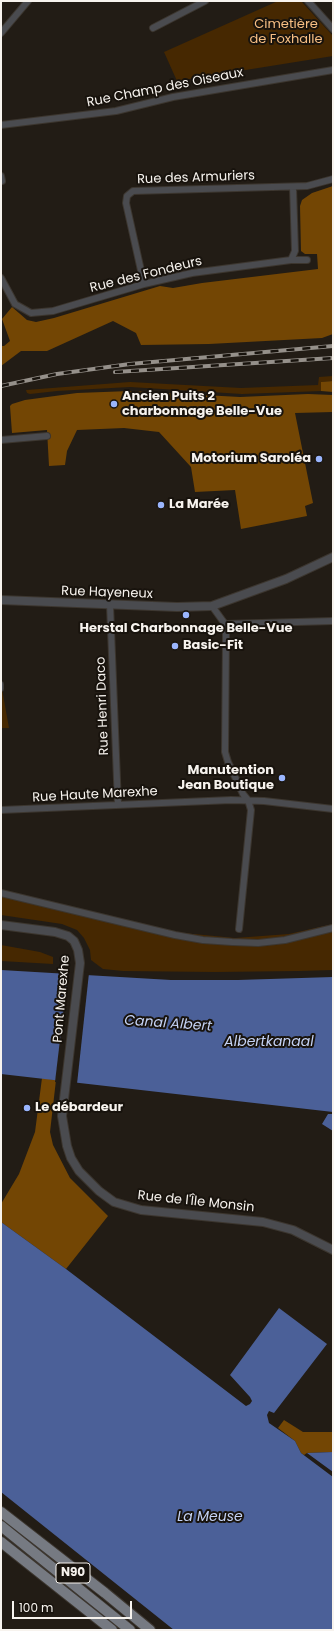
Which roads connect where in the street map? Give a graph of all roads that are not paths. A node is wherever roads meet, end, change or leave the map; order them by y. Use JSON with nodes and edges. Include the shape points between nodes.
{"nodes":[{"id":1,"x":28,"y":1,"type":"edge"},
{"id":2,"x":205,"y":1,"type":"edge"},
{"id":3,"x":308,"y":1,"type":"edge"},
{"id":4,"x":153,"y":28,"type":"dead end"},
{"id":5,"x":333,"y":29,"type":"edge"},
{"id":6,"x":1,"y":33,"type":"edge"},
{"id":7,"x":333,"y":70,"type":"edge"},
{"id":8,"x":1,"y":125,"type":"edge"},
{"id":9,"x":1,"y":176,"type":"edge"},
{"id":10,"x":333,"y":179,"type":"edge"},
{"id":11,"x":2,"y":181,"type":"edge"},
{"id":12,"x":293,"y":187,"type":"junction"},
{"id":13,"x":291,"y":260,"type":"junction"},
{"id":14,"x":307,"y":260,"type":"dead end"},
{"id":15,"x":1,"y":278,"type":"edge"},
{"id":16,"x":144,"y":284,"type":"junction"},
{"id":17,"x":47,"y":436,"type":"dead end"},
{"id":18,"x":1,"y":440,"type":"edge"},
{"id":19,"x":333,"y":556,"type":"edge"},
{"id":20,"x":1,"y":600,"type":"edge"},
{"id":21,"x":110,"y":605,"type":"junction"},
{"id":22,"x":212,"y":606,"type":"junction"},
{"id":23,"x":333,"y":621,"type":"edge"},
{"id":24,"x":225,"y":624,"type":"junction"},
{"id":25,"x":1,"y":684,"type":"edge"},
{"id":26,"x":1,"y":689,"type":"edge"},
{"id":27,"x":248,"y":800,"type":"junction"},
{"id":28,"x":118,"y":805,"type":"junction"},
{"id":29,"x":333,"y":809,"type":"edge"},
{"id":30,"x":1,"y":810,"type":"edge"},
{"id":31,"x":1,"y":893,"type":"edge"},
{"id":32,"x":1,"y":925,"type":"edge"},
{"id":33,"x":333,"y":928,"type":"edge"},
{"id":34,"x":239,"y":929,"type":"dead end"},
{"id":35,"x":66,"y":1087,"type":"joint"},
{"id":36,"x":333,"y":1250,"type":"edge"},
{"id":37,"x":1,"y":1512,"type":"edge"},
{"id":38,"x":1,"y":1518,"type":"edge"},
{"id":39,"x":1,"y":1526,"type":"edge"},
{"id":40,"x":1,"y":1533,"type":"edge"},
{"id":41,"x":1,"y":1542,"type":"edge"},
{"id":42,"x":48,"y":1564,"type":"junction"},
{"id":43,"x":148,"y":1629,"type":"edge"},
{"id":44,"x":112,"y":1630,"type":"edge"},
{"id":45,"x":130,"y":1630,"type":"edge"}],
"edges":[{"from":1,"to":6,"type":"street"},
{"from":2,"to":4,"type":"street"},
{"from":3,"to":5,"type":"street"},
{"from":7,"to":8,"type":"street","name":"Rue Champ des Oiseaux","via":[[172,97],[116,110]]},
{"from":9,"to":11,"type":"street"},
{"from":10,"to":12,"type":"street","name":"Rue des Armuriers"},
{"from":12,"to":13,"type":"street","via":[[294,251]]},
{"from":12,"to":16,"type":"street","name":"Rue des Armuriers","via":[[133,191],[127,196],[126,203]]},
{"from":13,"to":14,"type":"street","name":"Rue des Fondeurs"},
{"from":13,"to":16,"type":"street","name":"Rue des Fondeurs","via":[[192,273]]},
{"from":15,"to":16,"type":"street","name":"Rue des Fondeurs","via":[[15,304],[32,313],[53,311]]},
{"from":17,"to":18,"type":"street"},
{"from":19,"to":22,"type":"street","name":"Rue Hayeneux","via":[[286,579]]},
{"from":20,"to":21,"type":"street","name":"Rue Hayeneux"},
{"from":21,"to":22,"type":"street","name":"Rue Hayeneux"},
{"from":21,"to":28,"type":"street","name":"Rue Henri Daco"},
{"from":22,"to":24,"type":"street"},
{"from":23,"to":24,"type":"street"},
{"from":24,"to":27,"type":"street","via":[[225,752]]},
{"from":25,"to":26,"type":"street"},
{"from":27,"to":28,"type":"street","name":"Rue Haute Marexhe"},
{"from":27,"to":29,"type":"street","name":"Rue Haute Marexhe"},
{"from":27,"to":34,"type":"street","via":[[250,810]]},
{"from":28,"to":30,"type":"street","name":"Rue Haute Marexhe"},
{"from":31,"to":33,"type":"street","via":[[203,940],[251,943],[285,940]]},
{"from":32,"to":35,"type":"street","name":"Pont Marexhe","via":[[68,936],[78,950],[80,963]]},
{"from":35,"to":36,"type":"street","name":"Rue de l'Île Monsin","via":[[62,1116],[71,1158],[79,1171],[99,1192],[114,1202],[141,1210],[263,1222],[293,1230]]},
{"from":37,"to":43,"type":"main road","number":"N90"},
{"from":38,"to":43,"type":"main road","number":"N90"},
{"from":39,"to":42,"type":"main road","number":"N90"},
{"from":40,"to":42,"type":"main road"},
{"from":41,"to":44,"type":"main road","number":"N90"},
{"from":42,"to":45,"type":"main road","number":"N90"}]}
